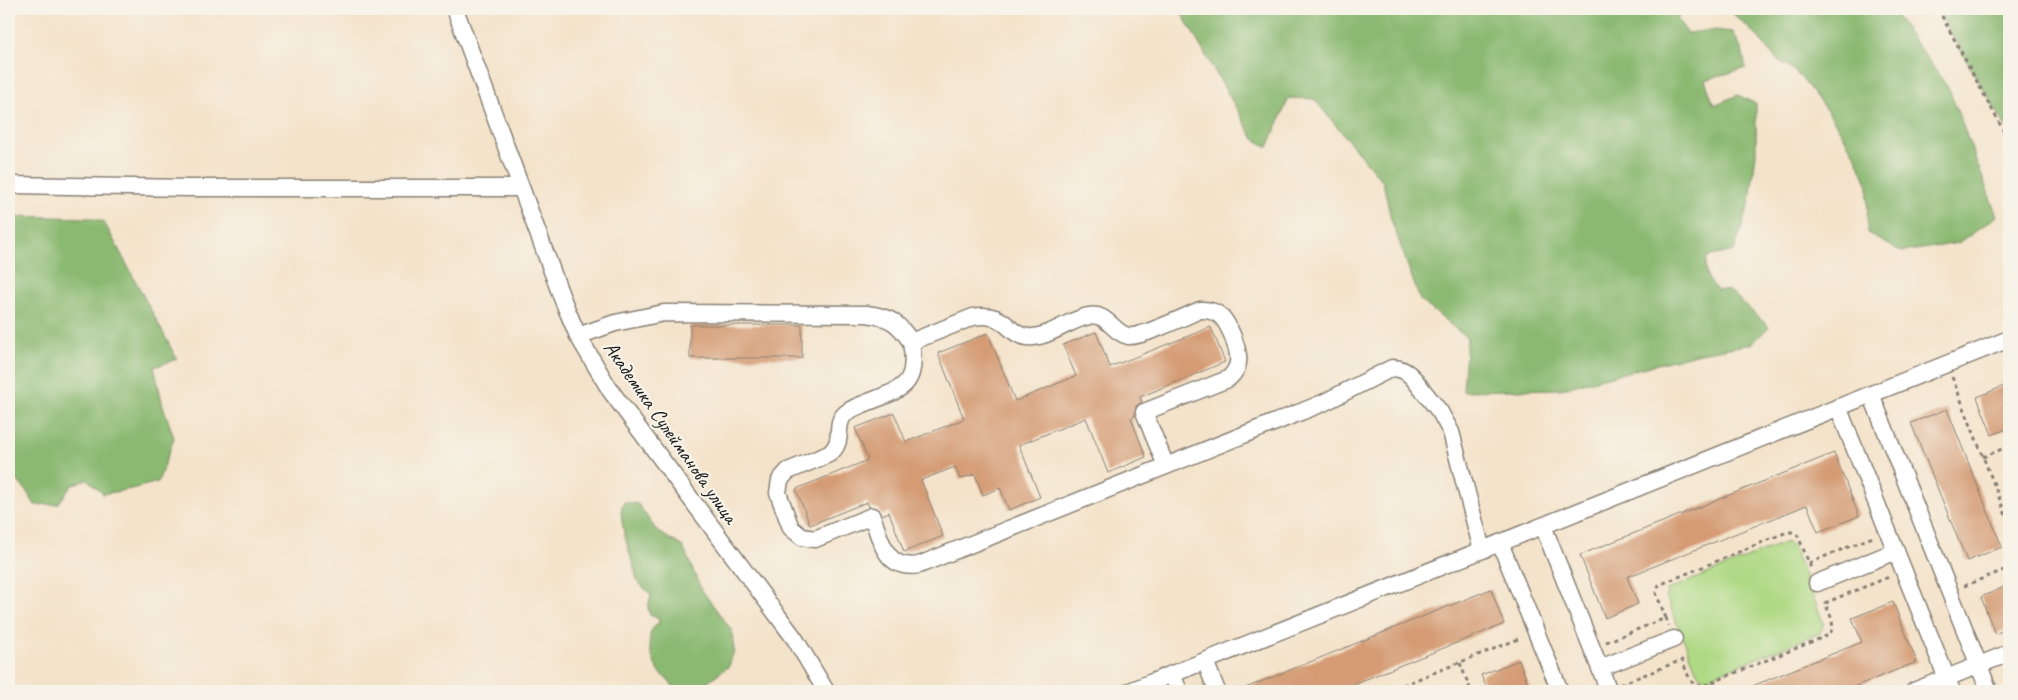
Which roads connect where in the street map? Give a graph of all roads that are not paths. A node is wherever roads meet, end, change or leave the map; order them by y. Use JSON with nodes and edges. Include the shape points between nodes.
{"nodes":[{"id":1,"x":455,"y":9,"type":"edge"},
{"id":2,"x":9,"y":185,"type":"edge"},
{"id":3,"x":521,"y":188,"type":"junction"},
{"id":4,"x":578,"y":336,"type":"junction"},
{"id":5,"x":2009,"y":339,"type":"edge"},
{"id":6,"x":911,"y":342,"type":"junction"},
{"id":7,"x":1871,"y":394,"type":"junction"},
{"id":8,"x":1838,"y":407,"type":"junction"},
{"id":9,"x":1166,"y":466,"type":"junction"},
{"id":10,"x":1543,"y":526,"type":"junction"},
{"id":11,"x":1500,"y":543,"type":"junction"},
{"id":12,"x":1482,"y":550,"type":"junction"},
{"id":13,"x":1896,"y":551,"type":"junction"},
{"id":14,"x":1817,"y":583,"type":"road end"},
{"id":15,"x":1674,"y":639,"type":"dead end"},
{"id":16,"x":2009,"y":653,"type":"edge"},
{"id":17,"x":1205,"y":661,"type":"junction"},
{"id":18,"x":1979,"y":665,"type":"junction"},
{"id":19,"x":1600,"y":668,"type":"junction"},
{"id":20,"x":1172,"y":674,"type":"junction"},
{"id":21,"x":1949,"y":685,"type":"edge"},
{"id":22,"x":1608,"y":690,"type":"edge"},
{"id":23,"x":826,"y":691,"type":"edge"},
{"id":24,"x":1130,"y":691,"type":"edge"},
{"id":25,"x":1179,"y":691,"type":"edge"},
{"id":26,"x":1217,"y":691,"type":"edge"},
{"id":27,"x":1560,"y":691,"type":"edge"},
{"id":28,"x":1914,"y":691,"type":"edge"},
{"id":29,"x":1989,"y":691,"type":"edge"}],
"edges":[{"from":1,"to":3,"type":"street","name":"Академика Сулейманова улица"},
{"from":2,"to":3,"type":"street"},
{"from":3,"to":4,"type":"street","name":"Академика Сулейманова улица"},
{"from":4,"to":6,"type":"street","via":[[616,323],[664,313],[867,314],[891,320],[902,328]]},
{"from":4,"to":23,"type":"street","name":"Академика Сулейманова улица","via":[[610,390],[795,639]]},
{"from":5,"to":7,"type":"street"},
{"from":6,"to":9,"type":"street","via":[[982,316],[1000,319],[1025,337],[1039,336],[1090,315],[1103,318],[1118,331],[1135,336],[1200,310],[1215,312],[1227,322],[1239,353],[1237,368],[1228,379],[1144,412]]},
{"from":6,"to":9,"type":"street","via":[[912,369],[902,388],[845,413],[834,450],[783,475],[778,493],[796,534],[814,539],[872,516],[887,555],[894,562],[910,567]]},
{"from":7,"to":8,"type":"street"},
{"from":7,"to":18,"type":"street"},
{"from":8,"to":10,"type":"street"},
{"from":8,"to":13,"type":"street"},
{"from":9,"to":12,"type":"street","via":[[1323,403],[1392,368],[1398,368],[1408,372],[1448,424]]},
{"from":10,"to":11,"type":"street"},
{"from":10,"to":19,"type":"street"},
{"from":11,"to":12,"type":"street"},
{"from":11,"to":27,"type":"street"},
{"from":12,"to":17,"type":"street"},
{"from":13,"to":14,"type":"street"},
{"from":13,"to":21,"type":"street"},
{"from":15,"to":19,"type":"street"},
{"from":16,"to":18,"type":"street"},
{"from":17,"to":20,"type":"street"},
{"from":17,"to":26,"type":"street"},
{"from":18,"to":21,"type":"street"},
{"from":18,"to":29,"type":"street"},
{"from":19,"to":22,"type":"street"},
{"from":20,"to":24,"type":"street"},
{"from":20,"to":25,"type":"street"},
{"from":21,"to":28,"type":"street"}]}
